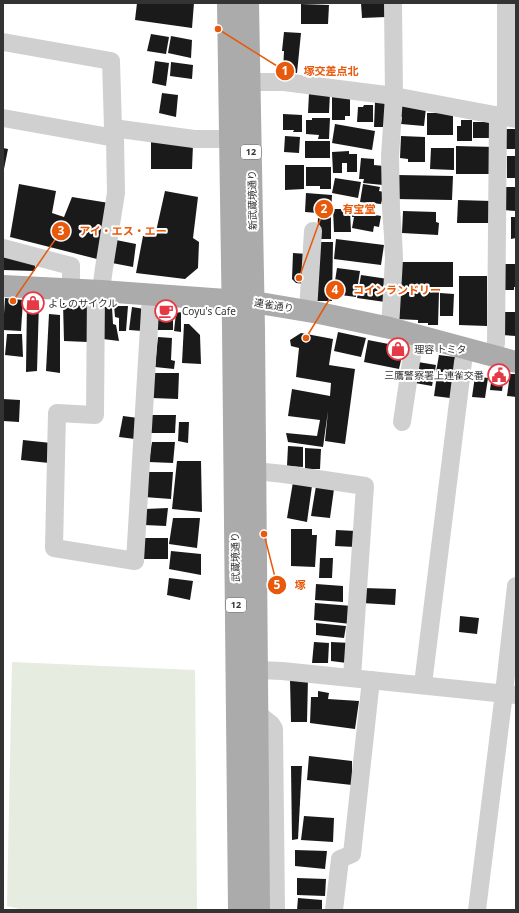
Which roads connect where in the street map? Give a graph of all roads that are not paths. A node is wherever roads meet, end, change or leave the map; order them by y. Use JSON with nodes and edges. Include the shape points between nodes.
{"nodes":[{"id":1,"x":228,"y":3,"type":"edge"},
{"id":2,"x":248,"y":3,"type":"edge"},
{"id":3,"x":394,"y":3,"type":"edge"},
{"id":4,"x":506,"y":3,"type":"edge"},
{"id":5,"x":511,"y":23,"type":"edge"},
{"id":6,"x":3,"y":42,"type":"edge"},
{"id":7,"x":249,"y":82,"type":"junction"},
{"id":8,"x":394,"y":96,"type":"junction"},
{"id":9,"x":507,"y":117,"type":"edge"},
{"id":10,"x":3,"y":118,"type":"edge"},
{"id":11,"x":114,"y":133,"type":"junction"},
{"id":12,"x":230,"y":139,"type":"junction"},
{"id":13,"x":313,"y":231,"type":"dead end"},
{"id":14,"x":3,"y":248,"type":"edge"},
{"id":15,"x":3,"y":286,"type":"edge"},
{"id":16,"x":71,"y":290,"type":"junction"},
{"id":17,"x":99,"y":291,"type":"junction"},
{"id":18,"x":151,"y":294,"type":"junction"},
{"id":19,"x":232,"y":300,"type":"junction"},
{"id":20,"x":254,"y":302,"type":"junction"},
{"id":21,"x":308,"y":311,"type":"junction"},
{"id":22,"x":390,"y":328,"type":"junction"},
{"id":23,"x":415,"y":335,"type":"junction"},
{"id":24,"x":466,"y":349,"type":"junction"},
{"id":25,"x":493,"y":355,"type":"junction"},
{"id":26,"x":516,"y":362,"type":"edge"},
{"id":27,"x":402,"y":422,"type":"dead end"},
{"id":28,"x":255,"y":471,"type":"junction"},
{"id":29,"x":516,"y":586,"type":"edge"},
{"id":30,"x":257,"y":670,"type":"junction"},
{"id":31,"x":352,"y":677,"type":"junction"},
{"id":32,"x":371,"y":680,"type":"junction"},
{"id":33,"x":423,"y":684,"type":"junction"},
{"id":34,"x":510,"y":694,"type":"edge"},
{"id":35,"x":257,"y":713,"type":"junction"},
{"id":36,"x":239,"y":910,"type":"edge"},
{"id":37,"x":260,"y":910,"type":"edge"},
{"id":38,"x":276,"y":910,"type":"edge"},
{"id":39,"x":334,"y":910,"type":"edge"},
{"id":40,"x":477,"y":910,"type":"edge"}],
"edges":[{"from":1,"to":12,"type":"main road","number":"12"},
{"from":2,"to":7,"type":"main road","name":"新武蔵境通り","number":"12"},
{"from":3,"to":8,"type":"street"},
{"from":4,"to":5,"type":"street"},
{"from":5,"to":9,"type":"street"},
{"from":6,"to":11,"type":"street","via":[[112,61]]},
{"from":7,"to":8,"type":"street","via":[[284,82]]},
{"from":7,"to":20,"type":"main road","name":"新武蔵境通り","number":"12"},
{"from":8,"to":9,"type":"street"},
{"from":8,"to":22,"type":"street","via":[[390,156],[394,260]]},
{"from":9,"to":25,"type":"street","via":[[496,343]]},
{"from":10,"to":11,"type":"street"},
{"from":11,"to":12,"type":"street"},
{"from":11,"to":17,"type":"street","via":[[116,193]]},
{"from":12,"to":19,"type":"main road","number":"12"},
{"from":13,"to":21,"type":"street"},
{"from":14,"to":16,"type":"street","via":[[71,266]]},
{"from":15,"to":16,"type":"main road","name":"連雀通り"},
{"from":16,"to":17,"type":"main road","name":"連雀通り"},
{"from":17,"to":18,"type":"main road","name":"連雀通り"},
{"from":17,"to":18,"type":"street","via":[[95,415],[57,413],[54,548],[135,560]]},
{"from":18,"to":19,"type":"main road","name":"連雀通り"},
{"from":19,"to":20,"type":"main road","name":"連雀通り"},
{"from":19,"to":36,"type":"main road","name":"武蔵境通り","number":"12"},
{"from":20,"to":21,"type":"main road","name":"連雀通り"},
{"from":20,"to":28,"type":"main road","name":"武蔵境通り","number":"12"},
{"from":21,"to":22,"type":"main road","name":"連雀通り"},
{"from":22,"to":23,"type":"main road","name":"連雀通り"},
{"from":23,"to":24,"type":"main road","name":"連雀通り"},
{"from":23,"to":27,"type":"street"},
{"from":24,"to":25,"type":"main road","name":"連雀通り"},
{"from":24,"to":33,"type":"street"},
{"from":25,"to":26,"type":"main road","name":"連雀通り"},
{"from":28,"to":30,"type":"main road","name":"武蔵境通り","number":"12"},
{"from":28,"to":31,"type":"street","via":[[365,486]]},
{"from":29,"to":34,"type":"street"},
{"from":30,"to":31,"type":"street"},
{"from":30,"to":35,"type":"main road","name":"武蔵境通り","number":"12"},
{"from":31,"to":32,"type":"street"},
{"from":32,"to":33,"type":"street"},
{"from":32,"to":39,"type":"street","via":[[352,854],[340,859]]},
{"from":33,"to":34,"type":"street"},
{"from":34,"to":40,"type":"street"},
{"from":35,"to":37,"type":"main road","name":"武蔵境通り","number":"12"},
{"from":35,"to":38,"type":"street","via":[[274,729]]}]}
